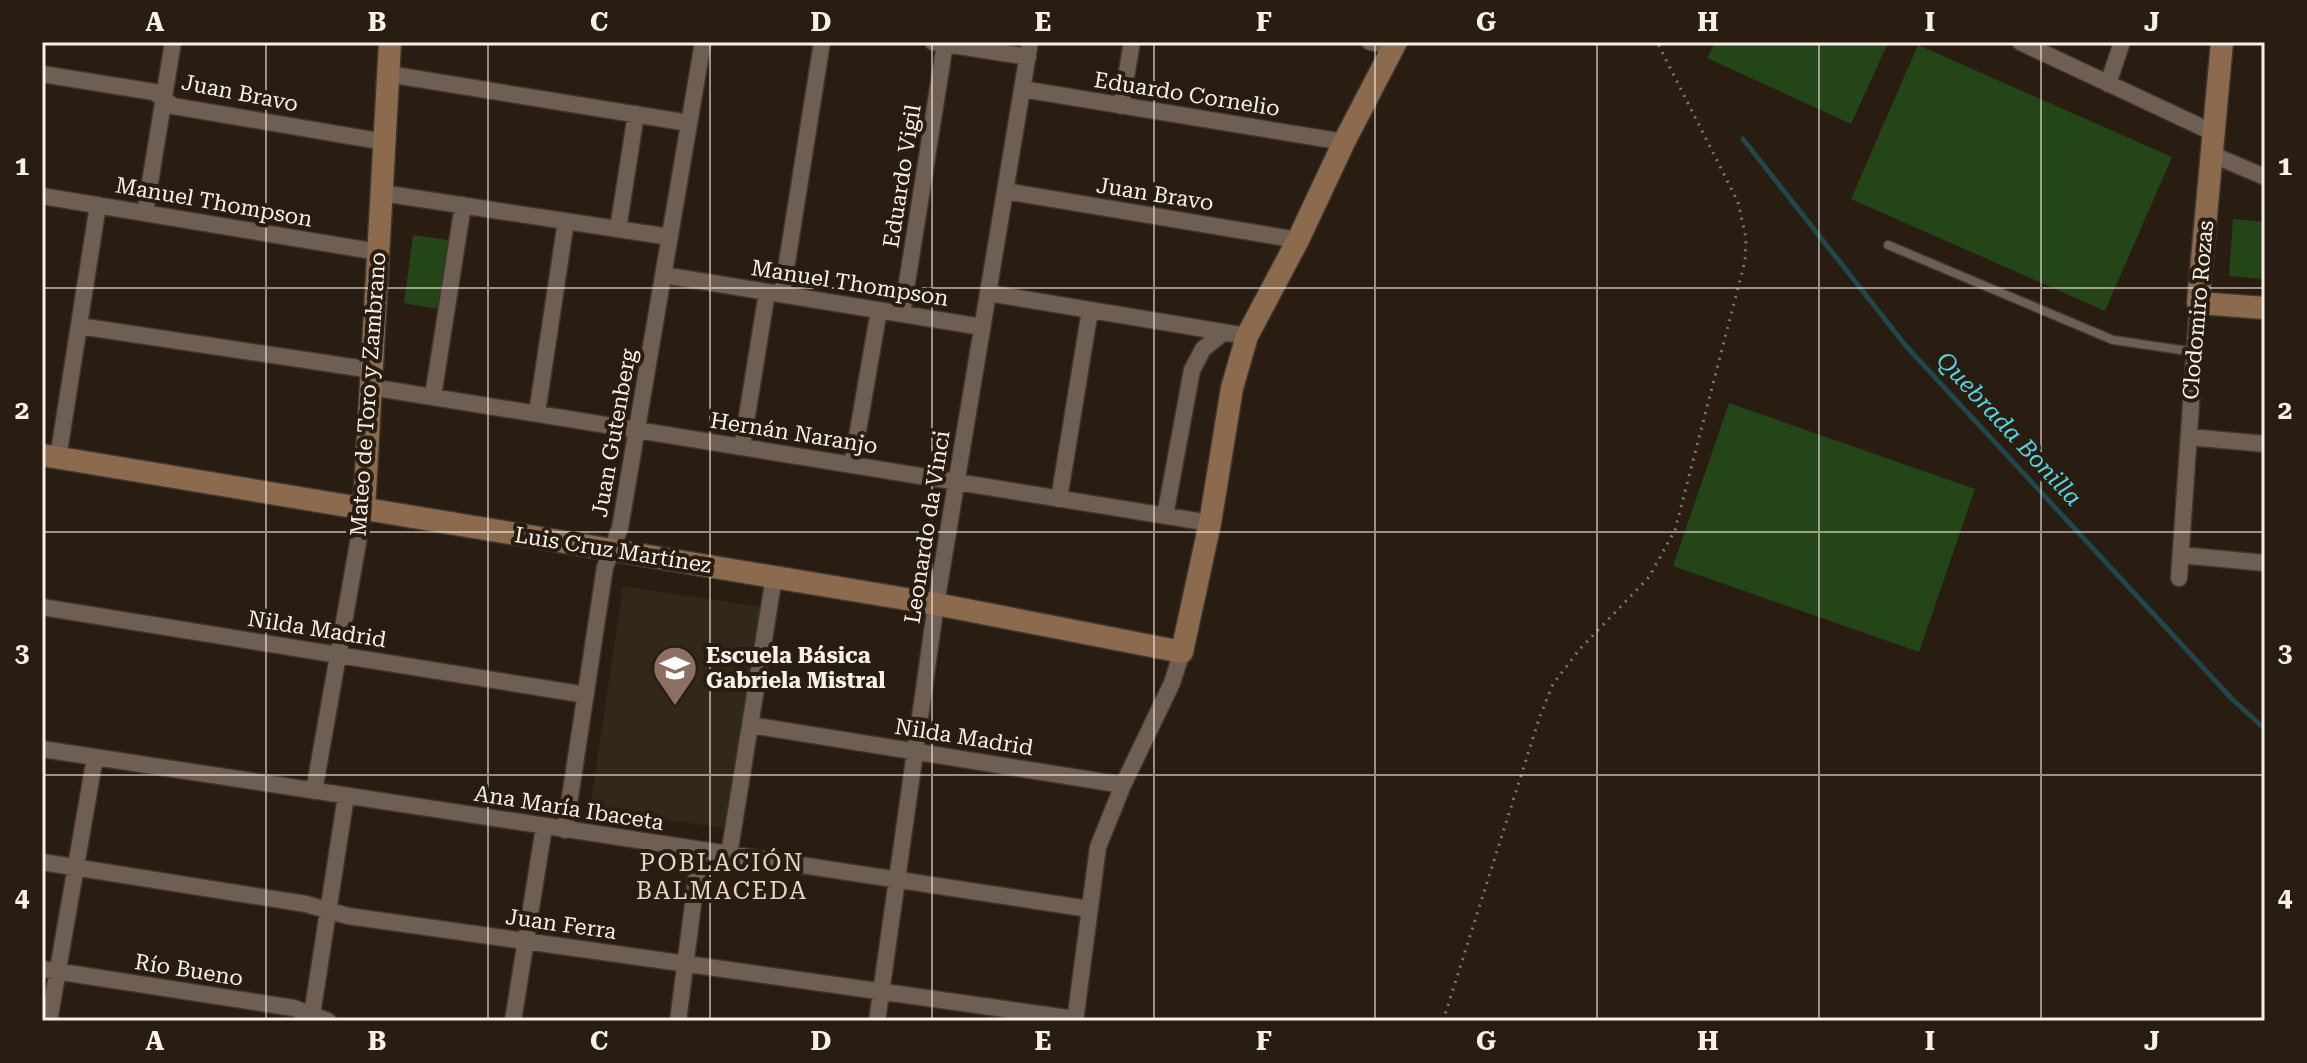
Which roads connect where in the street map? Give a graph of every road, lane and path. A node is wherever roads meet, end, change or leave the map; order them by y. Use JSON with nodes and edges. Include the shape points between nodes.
{"nodes":[{"id":1,"x":173,"y":42,"type":"edge"},
{"id":2,"x":390,"y":42,"type":"edge"},
{"id":3,"x":703,"y":42,"type":"edge"},
{"id":4,"x":822,"y":42,"type":"edge"},
{"id":5,"x":1132,"y":42,"type":"edge"},
{"id":6,"x":1370,"y":42,"type":"edge"},
{"id":7,"x":1657,"y":42,"type":"edge"},
{"id":8,"x":2020,"y":42,"type":"edge"},
{"id":9,"x":2122,"y":42,"type":"edge"},
{"id":10,"x":2222,"y":42,"type":"edge"},
{"id":11,"x":939,"y":43,"type":"edge"},
{"id":12,"x":1395,"y":44,"type":"edge"},
{"id":13,"x":1029,"y":50,"type":"edge"},
{"id":14,"x":42,"y":74,"type":"edge"},
{"id":15,"x":388,"y":74,"type":"junction"},
{"id":16,"x":2108,"y":84,"type":"junction"},
{"id":17,"x":1022,"y":89,"type":"junction"},
{"id":18,"x":164,"y":99,"type":"junction"},
{"id":19,"x":1121,"y":106,"type":"junction"},
{"id":20,"x":636,"y":114,"type":"junction"},
{"id":21,"x":689,"y":123,"type":"junction"},
{"id":22,"x":385,"y":142,"type":"junction"},
{"id":23,"x":1344,"y":142,"type":"junction"},
{"id":24,"x":2212,"y":144,"type":"junction"},
{"id":25,"x":2265,"y":177,"type":"edge"},
{"id":26,"x":1005,"y":191,"type":"junction"},
{"id":27,"x":382,"y":193,"type":"junction"},
{"id":28,"x":42,"y":196,"type":"edge"},
{"id":29,"x":98,"y":205,"type":"junction"},
{"id":30,"x":463,"y":205,"type":"junction"},
{"id":31,"x":145,"y":213,"type":"junction"},
{"id":32,"x":566,"y":221,"type":"junction"},
{"id":33,"x":618,"y":229,"type":"junction"},
{"id":34,"x":670,"y":237,"type":"junction"},
{"id":35,"x":1298,"y":240,"type":"junction"},
{"id":36,"x":1888,"y":245,"type":"dead end"},
{"id":37,"x":378,"y":252,"type":"junction"},
{"id":38,"x":663,"y":275,"type":"junction"},
{"id":39,"x":774,"y":293,"type":"junction"},
{"id":40,"x":988,"y":293,"type":"junction"},
{"id":41,"x":2198,"y":303,"type":"junction"},
{"id":42,"x":2265,"y":308,"type":"edge"},
{"id":43,"x":879,"y":310,"type":"junction"},
{"id":44,"x":1090,"y":310,"type":"junction"},
{"id":45,"x":902,"y":314,"type":"junction"},
{"id":46,"x":79,"y":326,"type":"junction"},
{"id":47,"x":982,"y":327,"type":"junction"},
{"id":48,"x":1223,"y":333,"type":"junction"},
{"id":49,"x":1247,"y":336,"type":"junction"},
{"id":50,"x":2195,"y":352,"type":"junction"},
{"id":51,"x":372,"y":378,"type":"junction"},
{"id":52,"x":433,"y":396,"type":"junction"},
{"id":53,"x":537,"y":413,"type":"junction"},
{"id":54,"x":637,"y":430,"type":"junction"},
{"id":55,"x":2189,"y":437,"type":"junction"},
{"id":56,"x":2265,"y":444,"type":"edge"},
{"id":57,"x":742,"y":447,"type":"junction"},
{"id":58,"x":50,"y":456,"type":"edge"},
{"id":59,"x":852,"y":465,"type":"junction"},
{"id":60,"x":956,"y":482,"type":"junction"},
{"id":61,"x":1059,"y":499,"type":"junction"},
{"id":62,"x":364,"y":509,"type":"junction"},
{"id":63,"x":1165,"y":516,"type":"junction"},
{"id":64,"x":1210,"y":523,"type":"junction"},
{"id":65,"x":612,"y":550,"type":"junction"},
{"id":66,"x":2181,"y":555,"type":"junction"},
{"id":67,"x":2265,"y":563,"type":"edge"},
{"id":68,"x":774,"y":577,"type":"junction"},
{"id":69,"x":2179,"y":578,"type":"dead end"},
{"id":70,"x":936,"y":604,"type":"junction"},
{"id":71,"x":42,"y":607,"type":"edge"},
{"id":72,"x":1182,"y":652,"type":"junction"},
{"id":73,"x":338,"y":655,"type":"junction"},
{"id":74,"x":586,"y":695,"type":"junction"},
{"id":75,"x":750,"y":725,"type":"junction"},
{"id":76,"x":42,"y":749,"type":"edge"},
{"id":77,"x":915,"y":751,"type":"junction"},
{"id":78,"x":95,"y":757,"type":"junction"},
{"id":79,"x":1123,"y":785,"type":"junction"},
{"id":80,"x":314,"y":791,"type":"junction"},
{"id":81,"x":346,"y":796,"type":"junction"},
{"id":82,"x":544,"y":827,"type":"junction"},
{"id":83,"x":565,"y":830,"type":"junction"},
{"id":84,"x":700,"y":850,"type":"junction"},
{"id":85,"x":729,"y":855,"type":"junction"},
{"id":86,"x":42,"y":862,"type":"edge"},
{"id":87,"x":75,"y":867,"type":"junction"},
{"id":88,"x":897,"y":880,"type":"junction"},
{"id":89,"x":1089,"y":909,"type":"junction"},
{"id":90,"x":329,"y":910,"type":"junction"},
{"id":91,"x":526,"y":941,"type":"junction"},
{"id":92,"x":685,"y":964,"type":"junction"},
{"id":93,"x":50,"y":971,"type":"edge"},
{"id":94,"x":881,"y":991,"type":"junction"},
{"id":95,"x":317,"y":1019,"type":"edge"},
{"id":96,"x":1075,"y":1020,"type":"edge"},
{"id":97,"x":49,"y":1021,"type":"edge"},
{"id":98,"x":513,"y":1021,"type":"edge"},
{"id":99,"x":678,"y":1021,"type":"edge"},
{"id":100,"x":877,"y":1021,"type":"edge"},
{"id":101,"x":1443,"y":1021,"type":"edge"}],
"edges":[{"from":1,"to":18,"type":"street"},
{"from":2,"to":15,"type":"street","name":"Mateo de Toro y Zambrano"},
{"from":3,"to":21,"type":"street","name":"Juan Gutenberg"},
{"from":4,"to":39,"type":"street"},
{"from":5,"to":19,"type":"street"},
{"from":6,"to":12,"type":"street"},
{"from":7,"to":101,"type":"path","via":[[1738,202],[1745,261],[1675,530],[1649,577],[1553,684]]},
{"from":8,"to":16,"type":"street"},
{"from":9,"to":16,"type":"street"},
{"from":10,"to":24,"type":"street","name":"Clodomiro Rozas"},
{"from":11,"to":13,"type":"street"},
{"from":11,"to":45,"type":"street","name":"Eduardo Vigil"},
{"from":12,"to":23,"type":"street"},
{"from":13,"to":17,"type":"street","name":"Leonardo da Vinci"},
{"from":14,"to":18,"type":"street","name":"Juan Bravo","via":[[154,92]]},
{"from":15,"to":20,"type":"street"},
{"from":15,"to":22,"type":"street","name":"Mateo de Toro y Zambrano"},
{"from":16,"to":24,"type":"street"},
{"from":17,"to":19,"type":"street","name":"Eduardo Cornelio"},
{"from":17,"to":26,"type":"street","name":"Leonardo da Vinci"},
{"from":18,"to":22,"type":"street","name":"Juan Bravo","via":[[173,106]]},
{"from":18,"to":31,"type":"street"},
{"from":19,"to":23,"type":"street","name":"Eduardo Cornelio"},
{"from":20,"to":21,"type":"street"},
{"from":20,"to":33,"type":"street"},
{"from":21,"to":34,"type":"street","name":"Juan Gutenberg"},
{"from":22,"to":27,"type":"street","name":"Mateo de Toro y Zambrano"},
{"from":23,"to":35,"type":"street"},
{"from":24,"to":25,"type":"street"},
{"from":24,"to":41,"type":"street","name":"Clodomiro Rozas"},
{"from":26,"to":35,"type":"street","name":"Juan Bravo"},
{"from":26,"to":40,"type":"street","name":"Leonardo da Vinci"},
{"from":27,"to":30,"type":"street"},
{"from":27,"to":37,"type":"street","name":"Mateo de Toro y Zambrano"},
{"from":28,"to":29,"type":"street","name":"Manuel Thompson"},
{"from":29,"to":31,"type":"street","name":"Manuel Thompson"},
{"from":29,"to":46,"type":"street"},
{"from":30,"to":32,"type":"street"},
{"from":30,"to":52,"type":"street"},
{"from":31,"to":37,"type":"street","name":"Manuel Thompson"},
{"from":32,"to":33,"type":"street"},
{"from":32,"to":53,"type":"street"},
{"from":33,"to":34,"type":"street"},
{"from":34,"to":38,"type":"street","name":"Juan Gutenberg"},
{"from":35,"to":49,"type":"street"},
{"from":36,"to":50,"type":"lane","via":[[2113,340]]},
{"from":37,"to":51,"type":"street","name":"Mateo de Toro y Zambrano"},
{"from":38,"to":39,"type":"street","name":"Manuel Thompson"},
{"from":38,"to":54,"type":"street","name":"Juan Gutenberg"},
{"from":39,"to":43,"type":"street","name":"Manuel Thompson"},
{"from":39,"to":57,"type":"street"},
{"from":40,"to":44,"type":"street"},
{"from":40,"to":47,"type":"street","name":"Leonardo da Vinci"},
{"from":41,"to":42,"type":"street"},
{"from":41,"to":50,"type":"street","name":"Clodomiro Rozas"},
{"from":43,"to":45,"type":"street","name":"Manuel Thompson"},
{"from":43,"to":59,"type":"street"},
{"from":44,"to":48,"type":"street"},
{"from":44,"to":61,"type":"street"},
{"from":45,"to":47,"type":"street","name":"Manuel Thompson"},
{"from":46,"to":51,"type":"street","name":"Hernán Naranjo"},
{"from":46,"to":58,"type":"street"},
{"from":47,"to":60,"type":"street","name":"Leonardo da Vinci"},
{"from":48,"to":49,"type":"street"},
{"from":48,"to":63,"type":"street","via":[[1203,349],[1192,370]]},
{"from":49,"to":64,"type":"street","via":[[1232,388]]},
{"from":50,"to":55,"type":"street","name":"Clodomiro Rozas"},
{"from":51,"to":52,"type":"street","name":"Hernán Naranjo"},
{"from":51,"to":62,"type":"street","name":"Mateo de Toro y Zambrano"},
{"from":52,"to":53,"type":"street","name":"Hernán Naranjo"},
{"from":53,"to":54,"type":"street","name":"Hernán Naranjo"},
{"from":54,"to":57,"type":"street","name":"Hernán Naranjo"},
{"from":54,"to":65,"type":"street","name":"Juan Gutenberg"},
{"from":55,"to":56,"type":"street"},
{"from":55,"to":66,"type":"street","name":"Clodomiro Rozas"},
{"from":57,"to":59,"type":"street","name":"Hernán Naranjo"},
{"from":58,"to":62,"type":"street","name":"Luis Cruz Martínez"},
{"from":59,"to":60,"type":"street","name":"Hernán Naranjo"},
{"from":60,"to":61,"type":"street","name":"Hernán Naranjo"},
{"from":60,"to":70,"type":"street","name":"Leonardo da Vinci"},
{"from":61,"to":63,"type":"street","name":"Hernán Naranjo"},
{"from":62,"to":65,"type":"street","name":"Luis Cruz Martínez"},
{"from":62,"to":73,"type":"street","name":"Mateo de Toro y Zambrano"},
{"from":63,"to":64,"type":"street","name":"Hernán Naranjo"},
{"from":64,"to":72,"type":"street"},
{"from":65,"to":68,"type":"street","name":"Luis Cruz Martínez"},
{"from":65,"to":74,"type":"street","name":"Juan Gutenberg"},
{"from":66,"to":67,"type":"street"},
{"from":66,"to":69,"type":"street","name":"Clodomiro Rozas"},
{"from":68,"to":70,"type":"street","name":"Luis Cruz Martínez"},
{"from":68,"to":75,"type":"street"},
{"from":70,"to":72,"type":"street","name":"Luis Cruz Martínez"},
{"from":70,"to":77,"type":"street","name":"Leonardo da Vinci"},
{"from":71,"to":73,"type":"street","name":"Nilda Madrid"},
{"from":72,"to":79,"type":"street"},
{"from":73,"to":74,"type":"street","name":"Nilda Madrid"},
{"from":73,"to":80,"type":"street","name":"Mateo de Toro y Zambrano"},
{"from":74,"to":83,"type":"street","name":"Juan Gutenberg"},
{"from":75,"to":77,"type":"street","name":"Nilda Madrid"},
{"from":75,"to":85,"type":"street"},
{"from":76,"to":78,"type":"street","name":"Ana María Ibaceta"},
{"from":77,"to":79,"type":"street","name":"Nilda Madrid"},
{"from":77,"to":88,"type":"street","name":"Leonardo da Vinci"},
{"from":78,"to":80,"type":"street","name":"Ana María Ibaceta"},
{"from":78,"to":87,"type":"street"},
{"from":79,"to":89,"type":"street","via":[[1098,847]]},
{"from":80,"to":81,"type":"street","name":"Ana María Ibaceta"},
{"from":81,"to":82,"type":"street","name":"Ana María Ibaceta"},
{"from":81,"to":90,"type":"street"},
{"from":82,"to":83,"type":"street","name":"Ana María Ibaceta"},
{"from":82,"to":91,"type":"street"},
{"from":83,"to":84,"type":"street","name":"Ana María Ibaceta"},
{"from":84,"to":85,"type":"street","name":"Ana María Ibaceta"},
{"from":84,"to":92,"type":"street"},
{"from":85,"to":88,"type":"street","name":"Ana María Ibaceta"},
{"from":86,"to":87,"type":"street","name":"Juan Ferra"},
{"from":87,"to":90,"type":"street","name":"Juan Ferra"},
{"from":87,"to":93,"type":"street"},
{"from":88,"to":89,"type":"street","name":"Ana María Ibaceta"},
{"from":88,"to":94,"type":"street","name":"Leonardo da Vinci"},
{"from":89,"to":96,"type":"street"},
{"from":90,"to":91,"type":"street","name":"Juan Ferra"},
{"from":90,"to":95,"type":"street"},
{"from":91,"to":92,"type":"street","name":"Juan Ferra"},
{"from":91,"to":98,"type":"street"},
{"from":92,"to":94,"type":"street","name":"Juan Ferra"},
{"from":92,"to":99,"type":"street"},
{"from":93,"to":95,"type":"street","name":"Río Bueno","via":[[294,1008]]},
{"from":93,"to":97,"type":"street"},
{"from":94,"to":96,"type":"street","name":"Juan Ferra"},
{"from":94,"to":100,"type":"street","name":"Leonardo da Vinci"}]}
